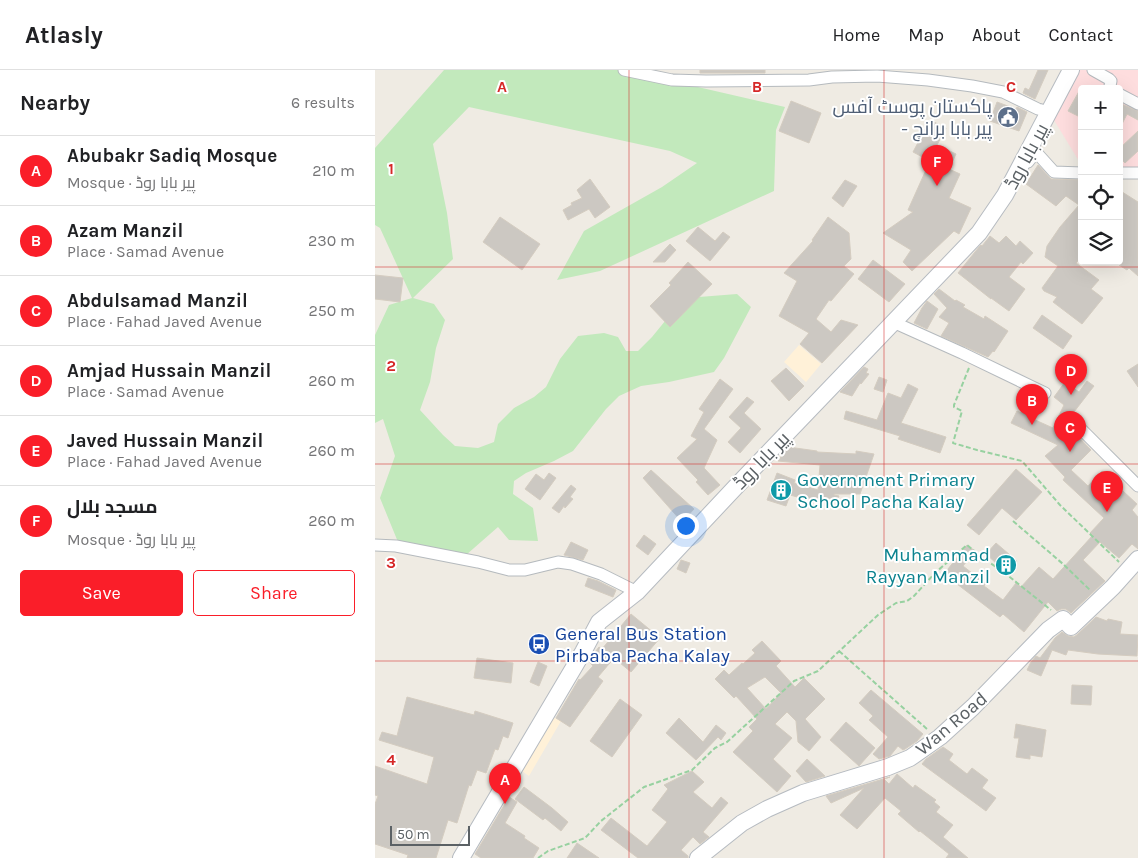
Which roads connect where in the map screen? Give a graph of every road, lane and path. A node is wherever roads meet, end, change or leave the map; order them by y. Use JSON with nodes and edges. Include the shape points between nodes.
{"nodes":[{"id":1,"x":624,"y":70,"type":"edge"},
{"id":2,"x":1071,"y":70,"type":"edge"},
{"id":3,"x":1093,"y":70,"type":"edge"},
{"id":4,"x":1113,"y":79,"type":"edge"},
{"id":5,"x":1123,"y":96,"type":"edge"},
{"id":6,"x":1138,"y":104,"type":"edge"},
{"id":7,"x":1049,"y":112,"type":"junction"},
{"id":8,"x":1018,"y":172,"type":"junction"},
{"id":9,"x":1078,"y":172,"type":"edge"},
{"id":10,"x":1123,"y":172,"type":"edge"},
{"id":11,"x":1138,"y":172,"type":"edge"},
{"id":12,"x":893,"y":322,"type":"junction"},
{"id":13,"x":973,"y":358,"type":"junction"},
{"id":14,"x":1045,"y":393,"type":"dead end"},
{"id":15,"x":1076,"y":424,"type":"dead end"},
{"id":16,"x":1138,"y":486,"type":"edge"},
{"id":17,"x":1013,"y":521,"type":"dead end"},
{"id":18,"x":375,"y":545,"type":"edge"},
{"id":19,"x":1133,"y":565,"type":"edge"},
{"id":20,"x":637,"y":592,"type":"junction"},
{"id":21,"x":1100,"y":600,"type":"junction"},
{"id":22,"x":1063,"y":619,"type":"junction"},
{"id":23,"x":839,"y":651,"type":"junction"},
{"id":24,"x":938,"y":738,"type":"junction"},
{"id":25,"x":461,"y":858,"type":"edge"},
{"id":26,"x":538,"y":858,"type":"edge"},
{"id":27,"x":698,"y":858,"type":"edge"}],
"edges":[{"from":1,"to":7,"type":"street","via":[[671,80],[809,80],[877,76],[928,80],[1003,92]]},
{"from":2,"to":7,"type":"main road","name":"پیر بابا روڈ"},
{"from":3,"to":4,"type":"street"},
{"from":5,"to":6,"type":"street"},
{"from":7,"to":8,"type":"main road","name":"پیر بابا روڈ"},
{"from":8,"to":9,"type":"street","via":[[1036,152],[1054,172]]},
{"from":8,"to":12,"type":"main road","name":"پیر بابا روڈ","via":[[979,232]]},
{"from":10,"to":11,"type":"street"},
{"from":12,"to":13,"type":"street"},
{"from":12,"to":20,"type":"main road","name":"پیر بابا روڈ"},
{"from":13,"to":14,"type":"street"},
{"from":13,"to":19,"type":"path","via":[[953,407],[962,411],[953,443],[1021,461],[1060,505]]},
{"from":15,"to":16,"type":"street"},
{"from":17,"to":21,"type":"path"},
{"from":18,"to":20,"type":"street","via":[[396,546],[509,570],[525,570],[558,562],[571,564],[601,574]]},
{"from":19,"to":21,"type":"main road"},
{"from":20,"to":25,"type":"main road","name":"پیر بابا روڈ","via":[[599,622]]},
{"from":21,"to":22,"type":"main road","via":[[1071,627]]},
{"from":22,"to":23,"type":"path","via":[[967,545],[914,596],[878,615]]},
{"from":22,"to":24,"type":"main road","name":"Wan Road"},
{"from":23,"to":24,"type":"path"},
{"from":23,"to":26,"type":"path","via":[[818,671],[795,681],[692,770],[644,787],[585,838],[548,851]]},
{"from":24,"to":27,"type":"main road","name":"Wan Road","via":[[910,758],[803,793],[767,809],[742,823]]}]}
